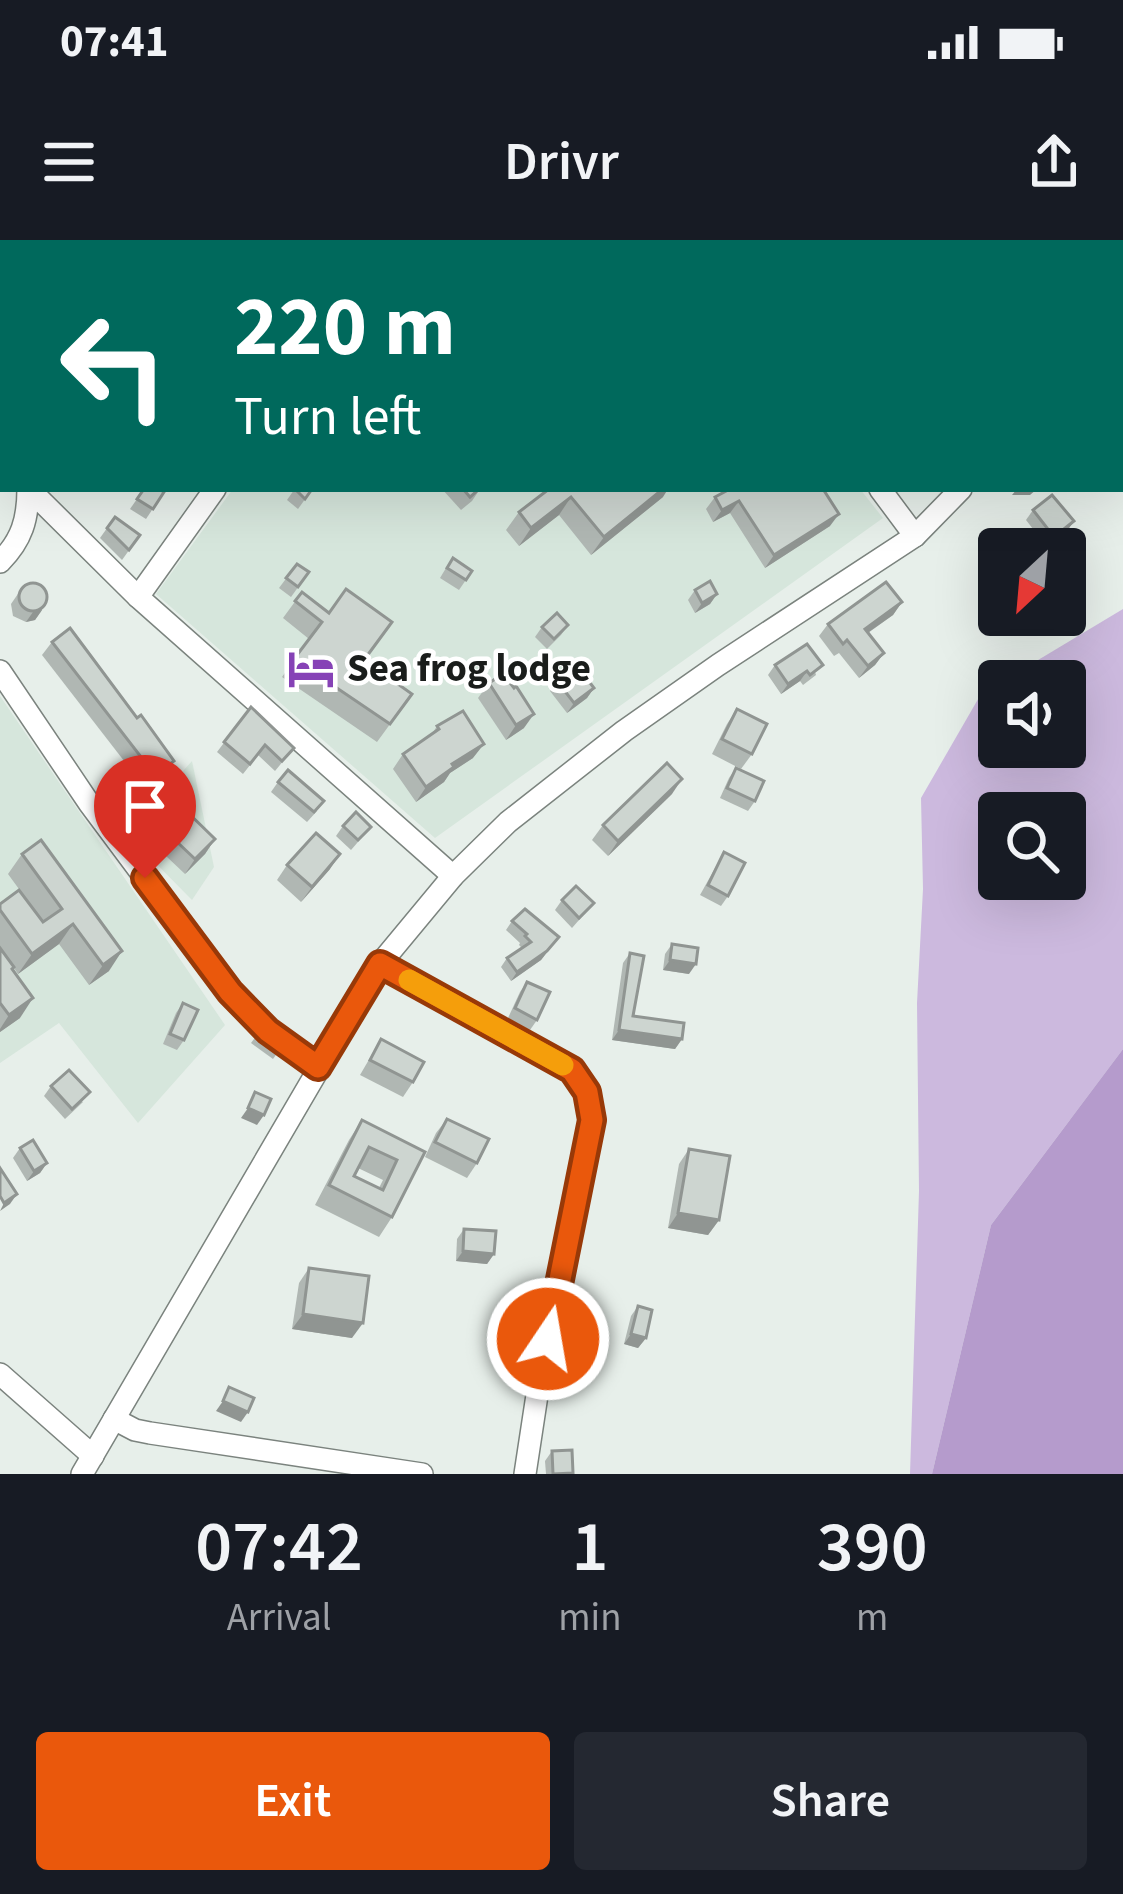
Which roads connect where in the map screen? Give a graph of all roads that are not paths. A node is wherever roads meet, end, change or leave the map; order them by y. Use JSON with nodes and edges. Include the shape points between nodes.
{"nodes":[{"id":1,"x":28,"y":492,"type":"edge"},
{"id":2,"x":31,"y":492,"type":"edge"},
{"id":3,"x":213,"y":492,"type":"edge"},
{"id":4,"x":882,"y":492,"type":"edge"},
{"id":5,"x":958,"y":492,"type":"edge"},
{"id":6,"x":915,"y":536,"type":"junction"},
{"id":7,"x":0,"y":562,"type":"edge"},
{"id":8,"x":138,"y":597,"type":"junction"},
{"id":9,"x":0,"y":671,"type":"edge"},
{"id":10,"x":452,"y":875,"type":"junction"},
{"id":11,"x":380,"y":964,"type":"junction"},
{"id":12,"x":318,"y":1067,"type":"junction"},
{"id":13,"x":0,"y":1373,"type":"edge"},
{"id":14,"x":114,"y":1419,"type":"junction"},
{"id":15,"x":87,"y":1465,"type":"edge"},
{"id":16,"x":422,"y":1474,"type":"edge"},
{"id":17,"x":525,"y":1474,"type":"edge"}],
"edges":[{"from":1,"to":7,"type":"street","via":[[22,531]]},
{"from":2,"to":8,"type":"street"},
{"from":3,"to":8,"type":"street"},
{"from":4,"to":6,"type":"street"},
{"from":5,"to":6,"type":"street"},
{"from":6,"to":10,"type":"street","via":[[623,731]]},
{"from":8,"to":10,"type":"street"},
{"from":9,"to":12,"type":"street","via":[[230,992]]},
{"from":10,"to":11,"type":"street"},
{"from":11,"to":12,"type":"street"},
{"from":11,"to":17,"type":"street","via":[[572,1070],[587,1092],[592,1120]]},
{"from":12,"to":14,"type":"street"},
{"from":13,"to":15,"type":"street"},
{"from":14,"to":15,"type":"street"},
{"from":14,"to":16,"type":"street","via":[[150,1433]]}]}
